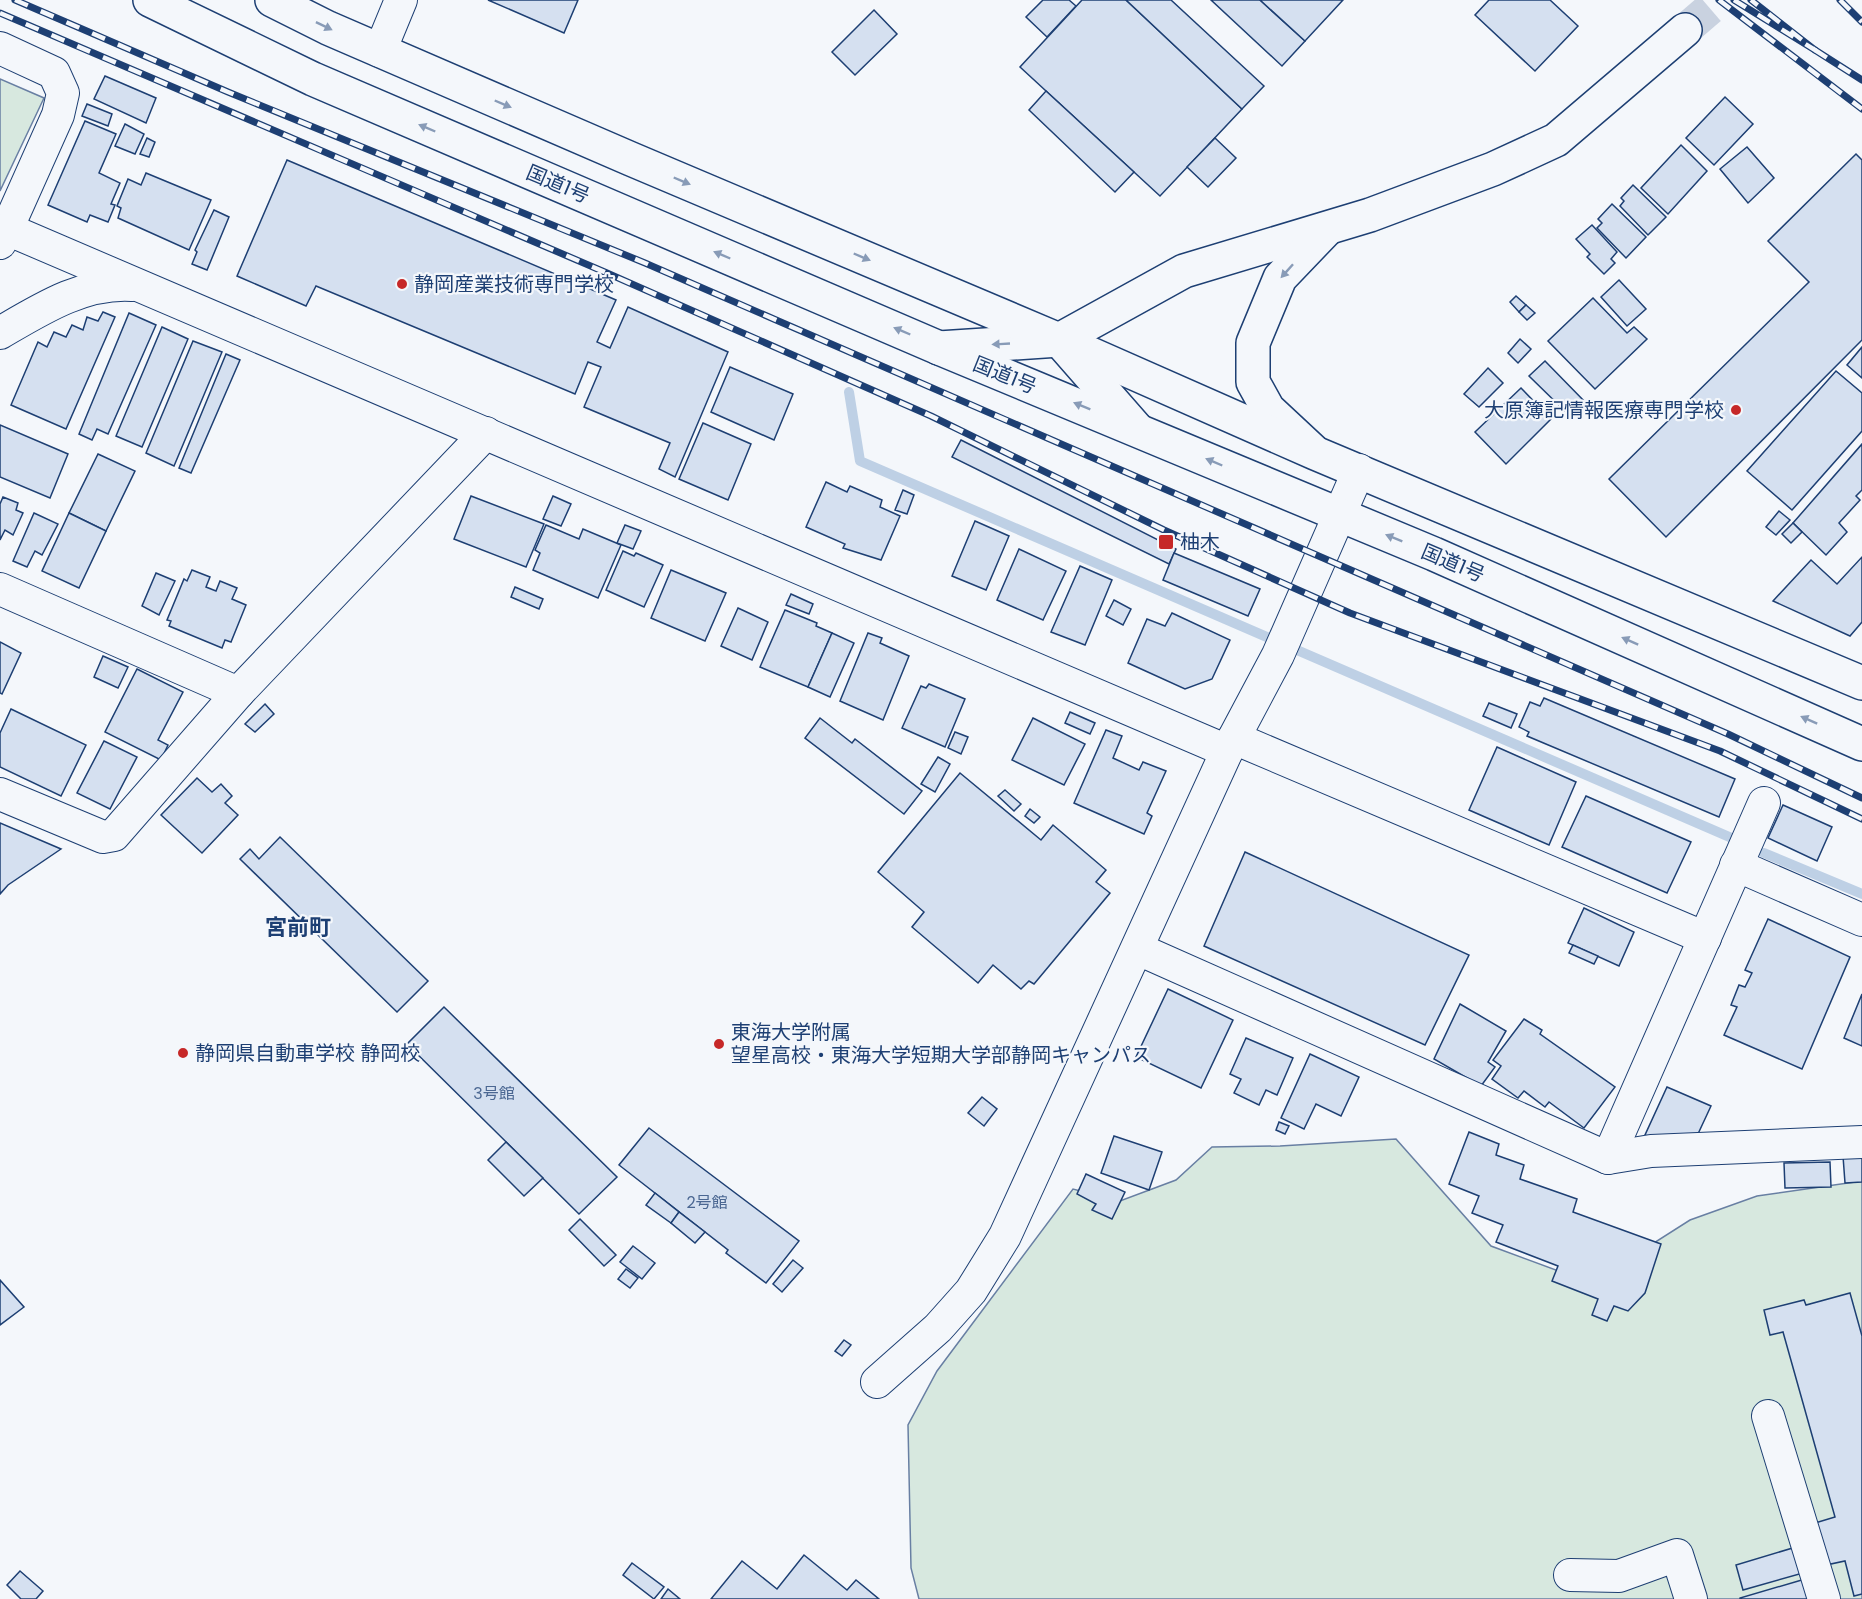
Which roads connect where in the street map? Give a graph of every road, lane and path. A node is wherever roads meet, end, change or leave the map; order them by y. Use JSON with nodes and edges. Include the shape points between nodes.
{"nodes":[{"id":1,"x":150,"y":0,"type":"edge"},
{"id":2,"x":272,"y":0,"type":"edge"},
{"id":3,"x":401,"y":0,"type":"edge"},
{"id":4,"x":1685,"y":30,"type":"tunnel mouth"},
{"id":5,"x":0,"y":48,"type":"edge"},
{"id":6,"x":380,"y":51,"type":"junction"},
{"id":7,"x":1327,"y":228,"type":"junction"},
{"id":8,"x":3,"y":236,"type":"edge"},
{"id":9,"x":141,"y":286,"type":"junction"},
{"id":10,"x":0,"y":333,"type":"edge"},
{"id":11,"x":1059,"y":340,"type":"junction"},
{"id":12,"x":939,"y":348,"type":"junction"},
{"id":13,"x":1136,"y":428,"type":"junction"},
{"id":14,"x":486,"y":433,"type":"junction"},
{"id":15,"x":1315,"y":453,"type":"junction"},
{"id":16,"x":1359,"y":471,"type":"junction"},
{"id":17,"x":1338,"y":516,"type":"junction"},
{"id":18,"x":0,"y":589,"type":"edge"},
{"id":19,"x":1862,"y":683,"type":"edge"},
{"id":20,"x":238,"y":693,"type":"junction"},
{"id":21,"x":1862,"y":744,"type":"edge"},
{"id":22,"x":1231,"y":745,"type":"junction"},
{"id":23,"x":0,"y":794,"type":"edge"},
{"id":24,"x":1764,"y":803,"type":"dead end"},
{"id":25,"x":1736,"y":866,"type":"junction"},
{"id":26,"x":1862,"y":920,"type":"edge"},
{"id":27,"x":1705,"y":938,"type":"junction"},
{"id":28,"x":1138,"y":949,"type":"junction"},
{"id":29,"x":1862,"y":1142,"type":"edge"},
{"id":30,"x":1608,"y":1158,"type":"junction"},
{"id":31,"x":877,"y":1382,"type":"dead end"},
{"id":32,"x":1768,"y":1416,"type":"dead end"},
{"id":33,"x":1570,"y":1575,"type":"dead end"},
{"id":34,"x":1691,"y":1599,"type":"edge"},
{"id":35,"x":1824,"y":1599,"type":"edge"}],
"edges":[{"from":12,"to":1,"type":"main road","name":"国道1号","one_way":true,"via":[[313,79]]},
{"from":2,"to":6,"type":"main road","one_way":true},
{"from":3,"to":6,"type":"street"},
{"from":4,"to":7,"type":"main road","via":[[1556,140],[1446,188]]},
{"from":5,"to":8,"type":"street","via":[[54,73],[63,93],[58,115]]},
{"from":6,"to":11,"type":"main road","one_way":true},
{"from":7,"to":11,"type":"main road","via":[[1184,271]]},
{"from":7,"to":15,"type":"main road","one_way":true,"via":[[1280,278],[1253,343],[1253,382],[1268,409]]},
{"from":8,"to":9,"type":"street"},
{"from":9,"to":10,"type":"street","via":[[109,284],[77,292]]},
{"from":9,"to":14,"type":"street"},
{"from":11,"to":12,"type":"main road","one_way":true},
{"from":11,"to":13,"type":"main road"},
{"from":11,"to":15,"type":"main road"},
{"from":13,"to":12,"type":"main road","name":"国道1号","one_way":true},
{"from":17,"to":13,"type":"main road","name":"国道1号","one_way":true},
{"from":14,"to":20,"type":"street"},
{"from":14,"to":22,"type":"street"},
{"from":15,"to":16,"type":"main road"},
{"from":16,"to":17,"type":"street"},
{"from":16,"to":19,"type":"main road"},
{"from":21,"to":17,"type":"main road","name":"国道1号","one_way":true,"via":[[1434,554]]},
{"from":17,"to":22,"type":"street","via":[[1278,655]]},
{"from":18,"to":20,"type":"street"},
{"from":20,"to":23,"type":"street","via":[[114,835],[103,837]]},
{"from":22,"to":27,"type":"street"},
{"from":22,"to":28,"type":"street"},
{"from":24,"to":25,"type":"street"},
{"from":25,"to":26,"type":"street"},
{"from":25,"to":27,"type":"street"},
{"from":27,"to":30,"type":"street"},
{"from":28,"to":30,"type":"street"},
{"from":28,"to":31,"type":"street","via":[[1005,1236],[971,1291],[938,1328]]},
{"from":29,"to":30,"type":"street","via":[[1651,1151]]},
{"from":32,"to":35,"type":"street"},
{"from":33,"to":34,"type":"street","via":[[1619,1576],[1677,1555]]}]}
